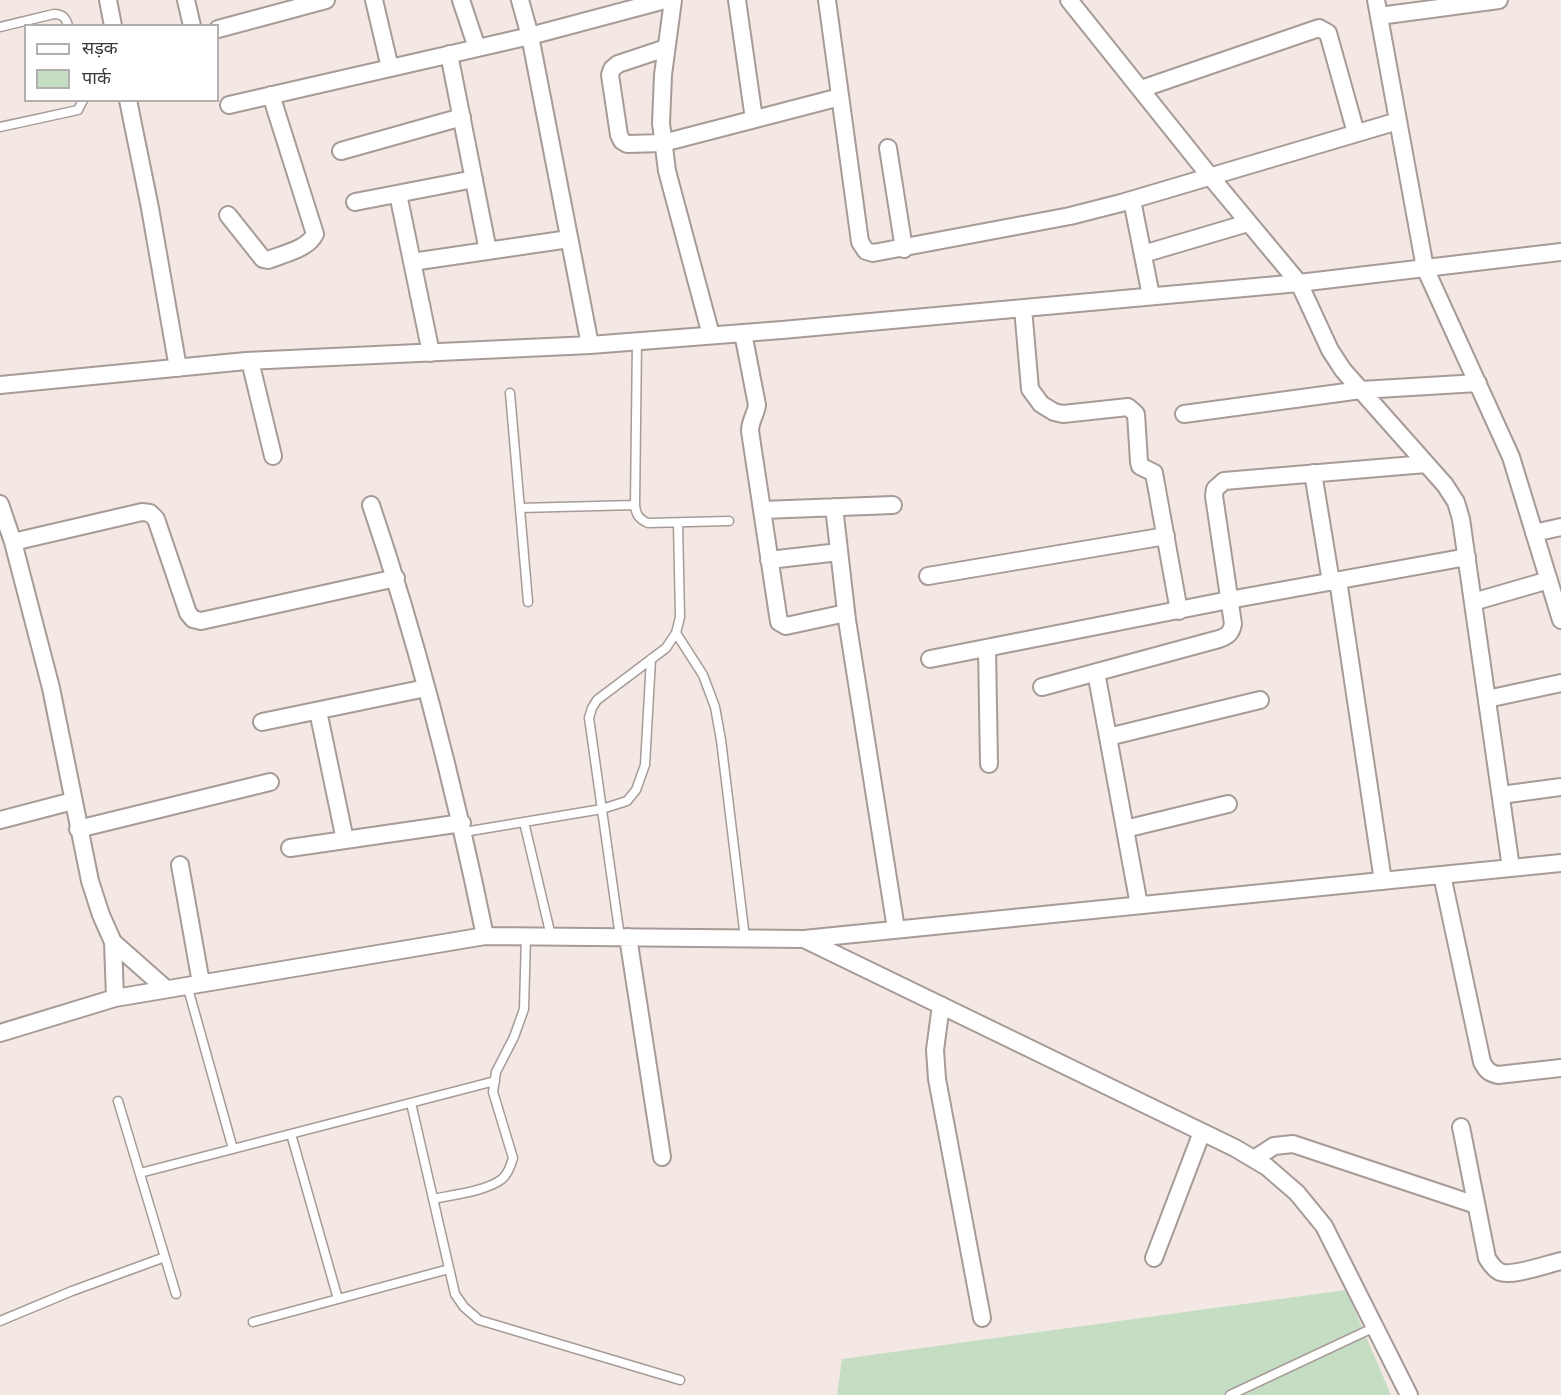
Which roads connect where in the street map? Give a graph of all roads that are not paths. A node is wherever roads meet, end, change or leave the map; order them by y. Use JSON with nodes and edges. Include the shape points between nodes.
{"nodes":[{"id":1,"x":108,"y":0,"type":"edge"},
{"id":2,"x":186,"y":0,"type":"edge"},
{"id":3,"x":326,"y":0,"type":"edge"},
{"id":4,"x":374,"y":0,"type":"edge"},
{"id":5,"x":461,"y":0,"type":"edge"},
{"id":6,"x":520,"y":0,"type":"edge"},
{"id":7,"x":665,"y":0,"type":"edge"},
{"id":8,"x":673,"y":0,"type":"edge"},
{"id":9,"x":737,"y":0,"type":"edge"},
{"id":10,"x":827,"y":0,"type":"edge"},
{"id":11,"x":1069,"y":0,"type":"edge"},
{"id":12,"x":1499,"y":0,"type":"edge"},
{"id":13,"x":628,"y":5,"type":"edge"},
{"id":14,"x":1377,"y":8,"type":"edge"},
{"id":15,"x":67,"y":24,"type":"edge"},
{"id":16,"x":113,"y":24,"type":"edge"},
{"id":17,"x":192,"y":24,"type":"edge"},
{"id":18,"x":0,"y":27,"type":"edge"},
{"id":19,"x":219,"y":29,"type":"edge"},
{"id":20,"x":530,"y":36,"type":"junction"},
{"id":21,"x":477,"y":48,"type":"junction"},
{"id":22,"x":666,"y":48,"type":"junction"},
{"id":23,"x":449,"y":54,"type":"junction"},
{"id":24,"x":390,"y":68,"type":"junction"},
{"id":25,"x":1141,"y":89,"type":"junction"},
{"id":26,"x":271,"y":95,"type":"junction"},
{"id":27,"x":840,"y":98,"type":"junction"},
{"id":28,"x":82,"y":102,"type":"edge"},
{"id":29,"x":128,"y":102,"type":"edge"},
{"id":30,"x":229,"y":105,"type":"dead end"},
{"id":31,"x":462,"y":117,"type":"junction"},
{"id":32,"x":754,"y":119,"type":"junction"},
{"id":33,"x":1398,"y":121,"type":"junction"},
{"id":34,"x":0,"y":127,"type":"edge"},
{"id":35,"x":1356,"y":133,"type":"junction"},
{"id":36,"x":663,"y":142,"type":"junction"},
{"id":37,"x":888,"y":148,"type":"dead end"},
{"id":38,"x":341,"y":151,"type":"dead end"},
{"id":39,"x":1209,"y":176,"type":"junction"},
{"id":40,"x":474,"y":179,"type":"junction"},
{"id":41,"x":398,"y":194,"type":"junction"},
{"id":42,"x":1132,"y":200,"type":"junction"},
{"id":43,"x":355,"y":202,"type":"dead end"},
{"id":44,"x":228,"y":215,"type":"dead end"},
{"id":45,"x":1248,"y":223,"type":"junction"},
{"id":46,"x":569,"y":239,"type":"junction"},
{"id":47,"x":904,"y":249,"type":"junction"},
{"id":48,"x":488,"y":251,"type":"junction"},
{"id":49,"x":1561,"y":252,"type":"edge"},
{"id":50,"x":1143,"y":254,"type":"junction"},
{"id":51,"x":412,"y":262,"type":"junction"},
{"id":52,"x":1425,"y":268,"type":"junction"},
{"id":53,"x":1299,"y":283,"type":"junction"},
{"id":54,"x":1151,"y":296,"type":"junction"},
{"id":55,"x":1023,"y":308,"type":"junction"},
{"id":56,"x":743,"y":333,"type":"junction"},
{"id":57,"x":711,"y":335,"type":"junction"},
{"id":58,"x":637,"y":341,"type":"junction"},
{"id":59,"x":590,"y":345,"type":"junction"},
{"id":60,"x":431,"y":352,"type":"junction"},
{"id":61,"x":250,"y":361,"type":"junction"},
{"id":62,"x":178,"y":368,"type":"junction"},
{"id":63,"x":1478,"y":383,"type":"junction"},
{"id":64,"x":0,"y":385,"type":"edge"},
{"id":65,"x":1361,"y":390,"type":"junction"},
{"id":66,"x":510,"y":393,"type":"dead end"},
{"id":67,"x":1184,"y":414,"type":"dead end"},
{"id":68,"x":273,"y":456,"type":"dead end"},
{"id":69,"x":1426,"y":464,"type":"junction"},
{"id":70,"x":1313,"y":473,"type":"junction"},
{"id":71,"x":0,"y":504,"type":"edge"},
{"id":72,"x":371,"y":505,"type":"dead end"},
{"id":73,"x":634,"y":505,"type":"junction"},
{"id":74,"x":893,"y":505,"type":"dead end"},
{"id":75,"x":834,"y":507,"type":"junction"},
{"id":76,"x":520,"y":508,"type":"junction"},
{"id":77,"x":762,"y":510,"type":"junction"},
{"id":78,"x":729,"y":521,"type":"dead end"},
{"id":79,"x":678,"y":523,"type":"junction"},
{"id":80,"x":1561,"y":527,"type":"edge"},
{"id":81,"x":1534,"y":532,"type":"junction"},
{"id":82,"x":1166,"y":536,"type":"junction"},
{"id":83,"x":12,"y":542,"type":"junction"},
{"id":84,"x":839,"y":552,"type":"junction"},
{"id":85,"x":1467,"y":557,"type":"junction"},
{"id":86,"x":769,"y":560,"type":"junction"},
{"id":87,"x":928,"y":576,"type":"dead end"},
{"id":88,"x":396,"y":578,"type":"junction"},
{"id":89,"x":1549,"y":580,"type":"junction"},
{"id":90,"x":1334,"y":581,"type":"junction"},
{"id":91,"x":1229,"y":600,"type":"junction"},
{"id":92,"x":528,"y":602,"type":"dead end"},
{"id":93,"x":1473,"y":602,"type":"junction"},
{"id":94,"x":1179,"y":611,"type":"junction"},
{"id":95,"x":846,"y":613,"type":"junction"},
{"id":96,"x":1561,"y":620,"type":"edge"},
{"id":97,"x":676,"y":633,"type":"junction"},
{"id":98,"x":987,"y":648,"type":"junction"},
{"id":99,"x":651,"y":659,"type":"junction"},
{"id":100,"x":930,"y":659,"type":"dead end"},
{"id":101,"x":1096,"y":672,"type":"junction"},
{"id":102,"x":1561,"y":683,"type":"edge"},
{"id":103,"x":1042,"y":687,"type":"dead end"},
{"id":104,"x":426,"y":688,"type":"junction"},
{"id":105,"x":1487,"y":699,"type":"junction"},
{"id":106,"x":1260,"y":700,"type":"dead end"},
{"id":107,"x":318,"y":711,"type":"junction"},
{"id":108,"x":262,"y":722,"type":"dead end"},
{"id":109,"x":1108,"y":737,"type":"junction"},
{"id":110,"x":989,"y":764,"type":"dead end"},
{"id":111,"x":270,"y":782,"type":"dead end"},
{"id":112,"x":1561,"y":787,"type":"edge"},
{"id":113,"x":1501,"y":795,"type":"junction"},
{"id":114,"x":73,"y":801,"type":"junction"},
{"id":115,"x":1228,"y":804,"type":"dead end"},
{"id":116,"x":602,"y":809,"type":"junction"},
{"id":117,"x":0,"y":820,"type":"edge"},
{"id":118,"x":524,"y":822,"type":"junction"},
{"id":119,"x":463,"y":828,"type":"junction"},
{"id":120,"x":78,"y":829,"type":"junction"},
{"id":121,"x":1125,"y":829,"type":"junction"},
{"id":122,"x":345,"y":840,"type":"junction"},
{"id":123,"x":290,"y":848,"type":"dead end"},
{"id":124,"x":180,"y":865,"type":"dead end"},
{"id":125,"x":1511,"y":868,"type":"junction"},
{"id":126,"x":1560,"y":868,"type":"edge"},
{"id":127,"x":1442,"y":874,"type":"junction"},
{"id":128,"x":1383,"y":880,"type":"junction"},
{"id":129,"x":1139,"y":905,"type":"junction"},
{"id":130,"x":896,"y":929,"type":"junction"},
{"id":131,"x":485,"y":936,"type":"junction"},
{"id":132,"x":526,"y":936,"type":"junction"},
{"id":133,"x":551,"y":936,"type":"junction"},
{"id":134,"x":624,"y":937,"type":"junction"},
{"id":135,"x":745,"y":938,"type":"junction"},
{"id":136,"x":804,"y":939,"type":"junction"},
{"id":137,"x":113,"y":942,"type":"junction"},
{"id":138,"x":194,"y":984,"type":"junction"},
{"id":139,"x":165,"y":988,"type":"junction"},
{"id":140,"x":114,"y":998,"type":"junction"},
{"id":141,"x":941,"y":1005,"type":"junction"},
{"id":142,"x":0,"y":1033,"type":"edge"},
{"id":143,"x":1561,"y":1068,"type":"edge"},
{"id":144,"x":495,"y":1081,"type":"junction"},
{"id":145,"x":118,"y":1101,"type":"dead end"},
{"id":146,"x":411,"y":1103,"type":"junction"},
{"id":147,"x":1461,"y":1127,"type":"dead end"},
{"id":148,"x":1202,"y":1132,"type":"junction"},
{"id":149,"x":291,"y":1134,"type":"junction"},
{"id":150,"x":233,"y":1149,"type":"junction"},
{"id":151,"x":662,"y":1157,"type":"dead end"},
{"id":152,"x":1254,"y":1160,"type":"junction"},
{"id":153,"x":140,"y":1173,"type":"junction"},
{"id":154,"x":433,"y":1199,"type":"junction"},
{"id":155,"x":1476,"y":1205,"type":"junction"},
{"id":156,"x":165,"y":1257,"type":"junction"},
{"id":157,"x":1154,"y":1258,"type":"dead end"},
{"id":158,"x":1561,"y":1261,"type":"edge"},
{"id":159,"x":449,"y":1269,"type":"junction"},
{"id":160,"x":176,"y":1294,"type":"dead end"},
{"id":161,"x":338,"y":1299,"type":"junction"},
{"id":162,"x":982,"y":1318,"type":"dead end"},
{"id":163,"x":0,"y":1321,"type":"edge"},
{"id":164,"x":253,"y":1322,"type":"dead end"},
{"id":165,"x":1375,"y":1327,"type":"junction"},
{"id":166,"x":680,"y":1380,"type":"dead end"},
{"id":167,"x":1230,"y":1395,"type":"edge"},
{"id":168,"x":1410,"y":1395,"type":"edge"}],
"edges":[{"from":1,"to":16,"type":"street"},
{"from":2,"to":17,"type":"street"},
{"from":3,"to":19,"type":"street"},
{"from":4,"to":24,"type":"street"},
{"from":5,"to":21,"type":"street"},
{"from":6,"to":20,"type":"street"},
{"from":7,"to":13,"type":"street"},
{"from":8,"to":22,"type":"street"},
{"from":9,"to":32,"type":"street"},
{"from":10,"to":27,"type":"street"},
{"from":11,"to":25,"type":"street"},
{"from":12,"to":14,"type":"street"},
{"from":13,"to":20,"type":"street"},
{"from":14,"to":33,"type":"street"},
{"from":15,"to":18,"type":"lane","via":[[65,17],[54,14]]},
{"from":20,"to":21,"type":"street"},
{"from":20,"to":46,"type":"street"},
{"from":21,"to":23,"type":"street"},
{"from":22,"to":36,"type":"street"},
{"from":22,"to":36,"type":"street","via":[[618,64],[610,75],[622,141]]},
{"from":23,"to":24,"type":"street"},
{"from":23,"to":31,"type":"street"},
{"from":24,"to":26,"type":"street"},
{"from":25,"to":35,"type":"street","via":[[1319,28],[1328,33]]},
{"from":25,"to":39,"type":"street"},
{"from":26,"to":30,"type":"street"},
{"from":26,"to":44,"type":"street","via":[[315,234],[306,245],[263,259]]},
{"from":27,"to":32,"type":"street"},
{"from":27,"to":47,"type":"street","via":[[860,242],[873,253]]},
{"from":28,"to":34,"type":"lane","via":[[78,110]]},
{"from":29,"to":62,"type":"street"},
{"from":31,"to":38,"type":"street"},
{"from":31,"to":40,"type":"street"},
{"from":32,"to":36,"type":"street"},
{"from":33,"to":35,"type":"street"},
{"from":33,"to":52,"type":"street"},
{"from":35,"to":39,"type":"street"},
{"from":36,"to":57,"type":"street","via":[[667,171]]},
{"from":37,"to":47,"type":"street"},
{"from":39,"to":42,"type":"street"},
{"from":39,"to":45,"type":"street"},
{"from":40,"to":41,"type":"street"},
{"from":40,"to":48,"type":"street"},
{"from":41,"to":43,"type":"street"},
{"from":41,"to":51,"type":"street"},
{"from":42,"to":47,"type":"street"},
{"from":42,"to":50,"type":"street"},
{"from":45,"to":50,"type":"street"},
{"from":45,"to":53,"type":"street"},
{"from":46,"to":48,"type":"street"},
{"from":46,"to":59,"type":"street"},
{"from":48,"to":51,"type":"street"},
{"from":49,"to":52,"type":"street"},
{"from":50,"to":54,"type":"street"},
{"from":51,"to":60,"type":"street"},
{"from":52,"to":53,"type":"street"},
{"from":52,"to":63,"type":"street"},
{"from":53,"to":54,"type":"street"},
{"from":53,"to":65,"type":"street","via":[[1330,350]]},
{"from":54,"to":55,"type":"street"},
{"from":55,"to":56,"type":"street"},
{"from":55,"to":82,"type":"street","via":[[1030,389],[1041,404],[1063,414],[1128,407],[1136,414],[1139,462],[1154,473]]},
{"from":56,"to":57,"type":"street"},
{"from":56,"to":77,"type":"street","via":[[757,405],[750,431]]},
{"from":57,"to":58,"type":"street"},
{"from":58,"to":59,"type":"street"},
{"from":58,"to":73,"type":"lane"},
{"from":59,"to":60,"type":"street"},
{"from":60,"to":61,"type":"street"},
{"from":61,"to":62,"type":"street"},
{"from":61,"to":68,"type":"street"},
{"from":62,"to":64,"type":"street"},
{"from":63,"to":65,"type":"street"},
{"from":63,"to":81,"type":"street","via":[[1511,457]]},
{"from":65,"to":67,"type":"street"},
{"from":65,"to":69,"type":"street"},
{"from":66,"to":76,"type":"lane"},
{"from":69,"to":70,"type":"street"},
{"from":69,"to":85,"type":"street","via":[[1456,502]]},
{"from":70,"to":90,"type":"street"},
{"from":70,"to":91,"type":"street","via":[[1218,484],[1214,496]]},
{"from":71,"to":83,"type":"street"},
{"from":72,"to":88,"type":"street"},
{"from":73,"to":76,"type":"lane"},
{"from":73,"to":79,"type":"lane","via":[[636,514],[648,523]]},
{"from":74,"to":75,"type":"street"},
{"from":75,"to":77,"type":"street"},
{"from":75,"to":84,"type":"street"},
{"from":76,"to":92,"type":"lane"},
{"from":77,"to":86,"type":"street"},
{"from":78,"to":79,"type":"lane"},
{"from":79,"to":97,"type":"lane","via":[[680,617]]},
{"from":80,"to":81,"type":"street"},
{"from":81,"to":89,"type":"street"},
{"from":82,"to":87,"type":"street"},
{"from":82,"to":94,"type":"street"},
{"from":83,"to":88,"type":"street","via":[[150,513],[156,519],[188,613],[201,621]]},
{"from":83,"to":114,"type":"street","via":[[51,688]]},
{"from":84,"to":86,"type":"street"},
{"from":84,"to":95,"type":"street"},
{"from":85,"to":90,"type":"street"},
{"from":85,"to":93,"type":"street"},
{"from":86,"to":95,"type":"street","via":[[782,625]]},
{"from":88,"to":104,"type":"street"},
{"from":89,"to":93,"type":"street"},
{"from":89,"to":96,"type":"street"},
{"from":90,"to":91,"type":"street"},
{"from":90,"to":128,"type":"street"},
{"from":91,"to":94,"type":"street"},
{"from":91,"to":101,"type":"street","via":[[1233,624],[1227,636]]},
{"from":93,"to":105,"type":"street"},
{"from":94,"to":98,"type":"street"},
{"from":95,"to":130,"type":"street"},
{"from":97,"to":99,"type":"lane","via":[[666,648]]},
{"from":97,"to":135,"type":"lane","via":[[704,675],[715,707]]},
{"from":98,"to":100,"type":"street"},
{"from":98,"to":110,"type":"street"},
{"from":99,"to":116,"type":"lane","via":[[645,765],[636,790],[627,801]]},
{"from":99,"to":116,"type":"lane","via":[[592,708],[589,718]]},
{"from":101,"to":103,"type":"street"},
{"from":101,"to":109,"type":"street"},
{"from":102,"to":105,"type":"street"},
{"from":104,"to":107,"type":"street"},
{"from":104,"to":119,"type":"street"},
{"from":105,"to":113,"type":"street"},
{"from":106,"to":109,"type":"street"},
{"from":107,"to":108,"type":"street"},
{"from":107,"to":122,"type":"street"},
{"from":109,"to":121,"type":"street"},
{"from":111,"to":120,"type":"street"},
{"from":112,"to":113,"type":"street"},
{"from":113,"to":125,"type":"street"},
{"from":114,"to":117,"type":"street"},
{"from":114,"to":120,"type":"street"},
{"from":115,"to":121,"type":"street"},
{"from":116,"to":118,"type":"lane"},
{"from":116,"to":134,"type":"lane"},
{"from":118,"to":119,"type":"lane"},
{"from":118,"to":133,"type":"lane"},
{"from":119,"to":122,"type":"street"},
{"from":119,"to":131,"type":"street"},
{"from":120,"to":137,"type":"street","via":[[90,882]]},
{"from":121,"to":129,"type":"street"},
{"from":122,"to":123,"type":"street"},
{"from":124,"to":138,"type":"street"},
{"from":125,"to":126,"type":"street"},
{"from":125,"to":127,"type":"street"},
{"from":127,"to":128,"type":"street"},
{"from":127,"to":143,"type":"street","via":[[1485,1069],[1498,1075]]},
{"from":128,"to":129,"type":"street"},
{"from":129,"to":130,"type":"street"},
{"from":130,"to":136,"type":"street"},
{"from":131,"to":132,"type":"street"},
{"from":131,"to":138,"type":"street"},
{"from":132,"to":133,"type":"street"},
{"from":132,"to":144,"type":"lane","via":[[524,1009]]},
{"from":133,"to":134,"type":"street"},
{"from":134,"to":135,"type":"street"},
{"from":134,"to":151,"type":"street"},
{"from":135,"to":136,"type":"street"},
{"from":136,"to":141,"type":"street"},
{"from":137,"to":139,"type":"street"},
{"from":137,"to":140,"type":"street"},
{"from":138,"to":139,"type":"street"},
{"from":138,"to":150,"type":"lane"},
{"from":139,"to":140,"type":"street"},
{"from":140,"to":142,"type":"street"},
{"from":141,"to":148,"type":"street"},
{"from":141,"to":162,"type":"street","via":[[935,1050],[937,1079]]},
{"from":144,"to":146,"type":"lane"},
{"from":144,"to":154,"type":"lane","via":[[493,1092],[513,1158],[509,1168],[502,1179],[486,1186]]},
{"from":145,"to":153,"type":"lane"},
{"from":146,"to":149,"type":"lane"},
{"from":146,"to":154,"type":"lane"},
{"from":147,"to":155,"type":"street"},
{"from":148,"to":152,"type":"street"},
{"from":148,"to":157,"type":"street"},
{"from":149,"to":150,"type":"lane"},
{"from":149,"to":161,"type":"lane"},
{"from":150,"to":153,"type":"lane"},
{"from":152,"to":155,"type":"street","via":[[1274,1146],[1293,1143]]},
{"from":152,"to":165,"type":"street","via":[[1297,1192],[1324,1226]]},
{"from":153,"to":156,"type":"lane"},
{"from":154,"to":159,"type":"lane"},
{"from":155,"to":158,"type":"street","via":[[1487,1258],[1501,1273]]},
{"from":156,"to":160,"type":"lane"},
{"from":156,"to":163,"type":"lane"},
{"from":159,"to":161,"type":"lane"},
{"from":159,"to":166,"type":"lane","via":[[455,1294],[479,1320]]},
{"from":161,"to":164,"type":"lane"},
{"from":165,"to":167,"type":"lane"},
{"from":165,"to":168,"type":"street"}]}
